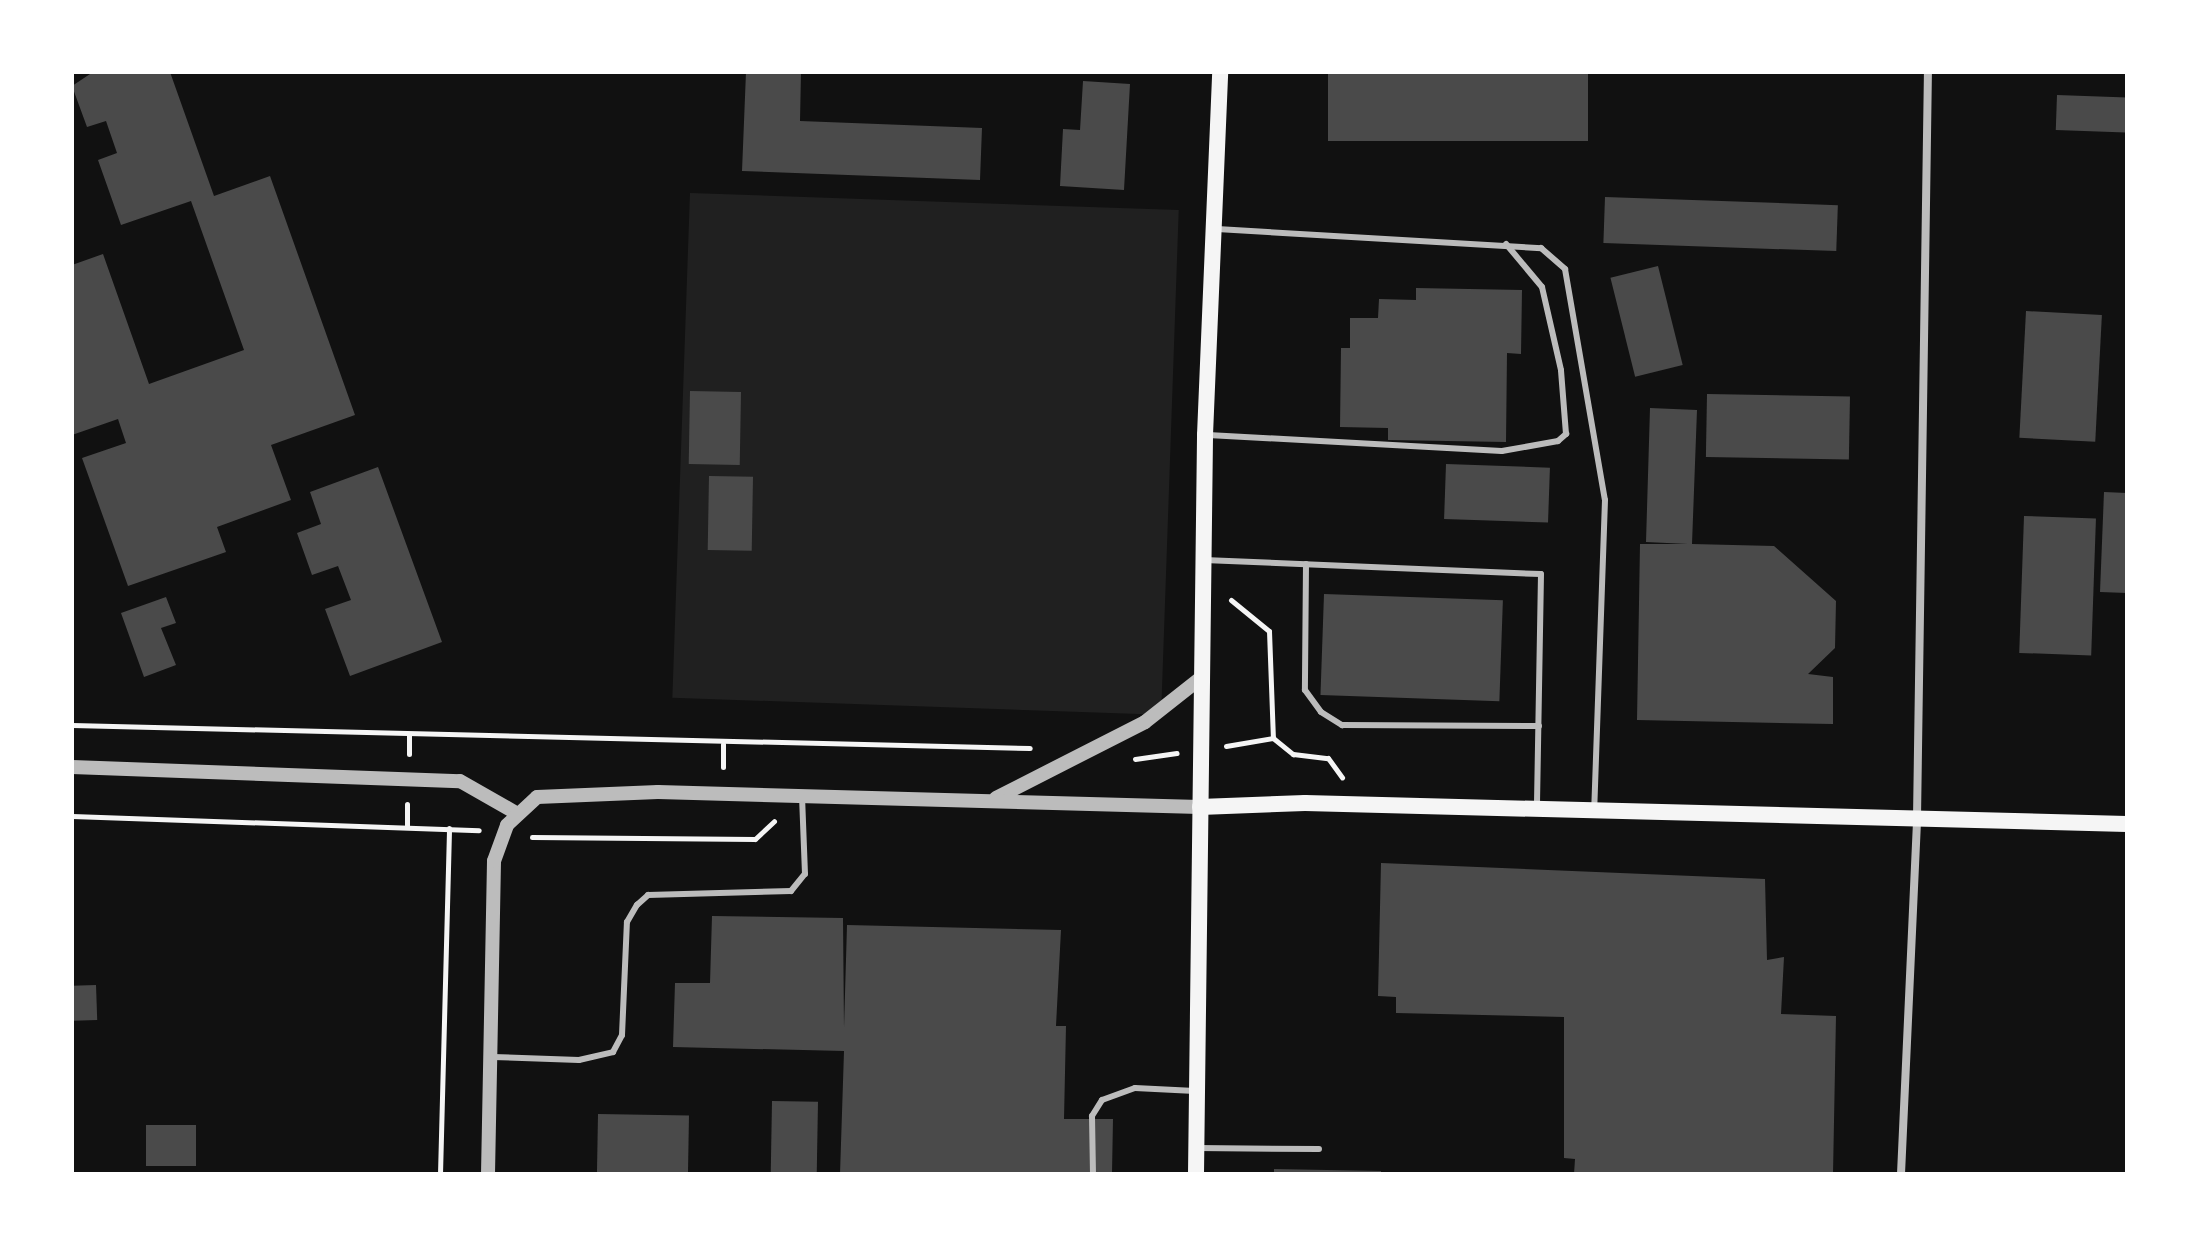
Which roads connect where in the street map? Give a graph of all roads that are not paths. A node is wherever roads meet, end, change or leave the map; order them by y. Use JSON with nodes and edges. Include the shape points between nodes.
{"nodes":[{"id":1,"x":1220,"y":72,"type":"edge"},
{"id":2,"x":1928,"y":72,"type":"edge"},
{"id":3,"x":1213,"y":229,"type":"junction"},
{"id":4,"x":1506,"y":244,"type":"junction"},
{"id":5,"x":1205,"y":435,"type":"junction"},
{"id":6,"x":1203,"y":560,"type":"junction"},
{"id":7,"x":1306,"y":564,"type":"junction"},
{"id":8,"x":1201,"y":678,"type":"junction"},
{"id":9,"x":1539,"y":726,"type":"junction"},
{"id":10,"x":72,"y":767,"type":"edge"},
{"id":11,"x":802,"y":796,"type":"junction"},
{"id":12,"x":996,"y":798,"type":"junction"},
{"id":13,"x":1200,"y":807,"type":"junction"},
{"id":14,"x":1537,"y":809,"type":"junction"},
{"id":15,"x":1594,"y":810,"type":"junction"},
{"id":16,"x":516,"y":813,"type":"junction"},
{"id":17,"x":1917,"y":818,"type":"junction"},
{"id":18,"x":2127,"y":824,"type":"edge"},
{"id":19,"x":490,"y":1057,"type":"junction"},
{"id":20,"x":1199,"y":1091,"type":"junction"},
{"id":21,"x":1197,"y":1148,"type":"junction"},
{"id":22,"x":1319,"y":1149,"type":"dead end"},
{"id":23,"x":488,"y":1174,"type":"edge"},
{"id":24,"x":1093,"y":1174,"type":"edge"},
{"id":25,"x":1196,"y":1174,"type":"edge"},
{"id":26,"x":1901,"y":1174,"type":"edge"}],
"edges":[{"from":1,"to":3,"type":"main road"},
{"from":2,"to":17,"type":"street"},
{"from":3,"to":4,"type":"lane"},
{"from":3,"to":5,"type":"main road"},
{"from":4,"to":5,"type":"lane","via":[[1542,287],[1561,370],[1566,434],[1558,441],[1487,451]]},
{"from":4,"to":15,"type":"lane","via":[[1541,248],[1565,269],[1605,500]]},
{"from":5,"to":6,"type":"main road"},
{"from":6,"to":7,"type":"lane"},
{"from":6,"to":8,"type":"main road"},
{"from":7,"to":9,"type":"lane","via":[[1305,690],[1321,712],[1342,725]]},
{"from":7,"to":9,"type":"lane","via":[[1541,574]]},
{"from":8,"to":12,"type":"street","via":[[1145,722]]},
{"from":8,"to":13,"type":"main road"},
{"from":9,"to":14,"type":"lane"},
{"from":10,"to":16,"type":"street","via":[[460,781]]},
{"from":11,"to":12,"type":"street"},
{"from":11,"to":16,"type":"street","via":[[552,793]]},
{"from":11,"to":19,"type":"lane","via":[[805,874],[791,891],[648,895],[637,905],[627,922],[622,1035],[613,1052],[579,1060]]},
{"from":12,"to":13,"type":"street","via":[[1111,810]]},
{"from":13,"to":14,"type":"main road"},
{"from":13,"to":20,"type":"main road"},
{"from":14,"to":15,"type":"main road"},
{"from":15,"to":17,"type":"main road"},
{"from":16,"to":19,"type":"street","via":[[494,861]]},
{"from":17,"to":18,"type":"main road"},
{"from":17,"to":26,"type":"street"},
{"from":19,"to":23,"type":"street"},
{"from":20,"to":21,"type":"main road"},
{"from":20,"to":24,"type":"lane","via":[[1135,1088],[1102,1100],[1092,1116]]},
{"from":21,"to":22,"type":"lane"},
{"from":21,"to":25,"type":"main road"}]}
